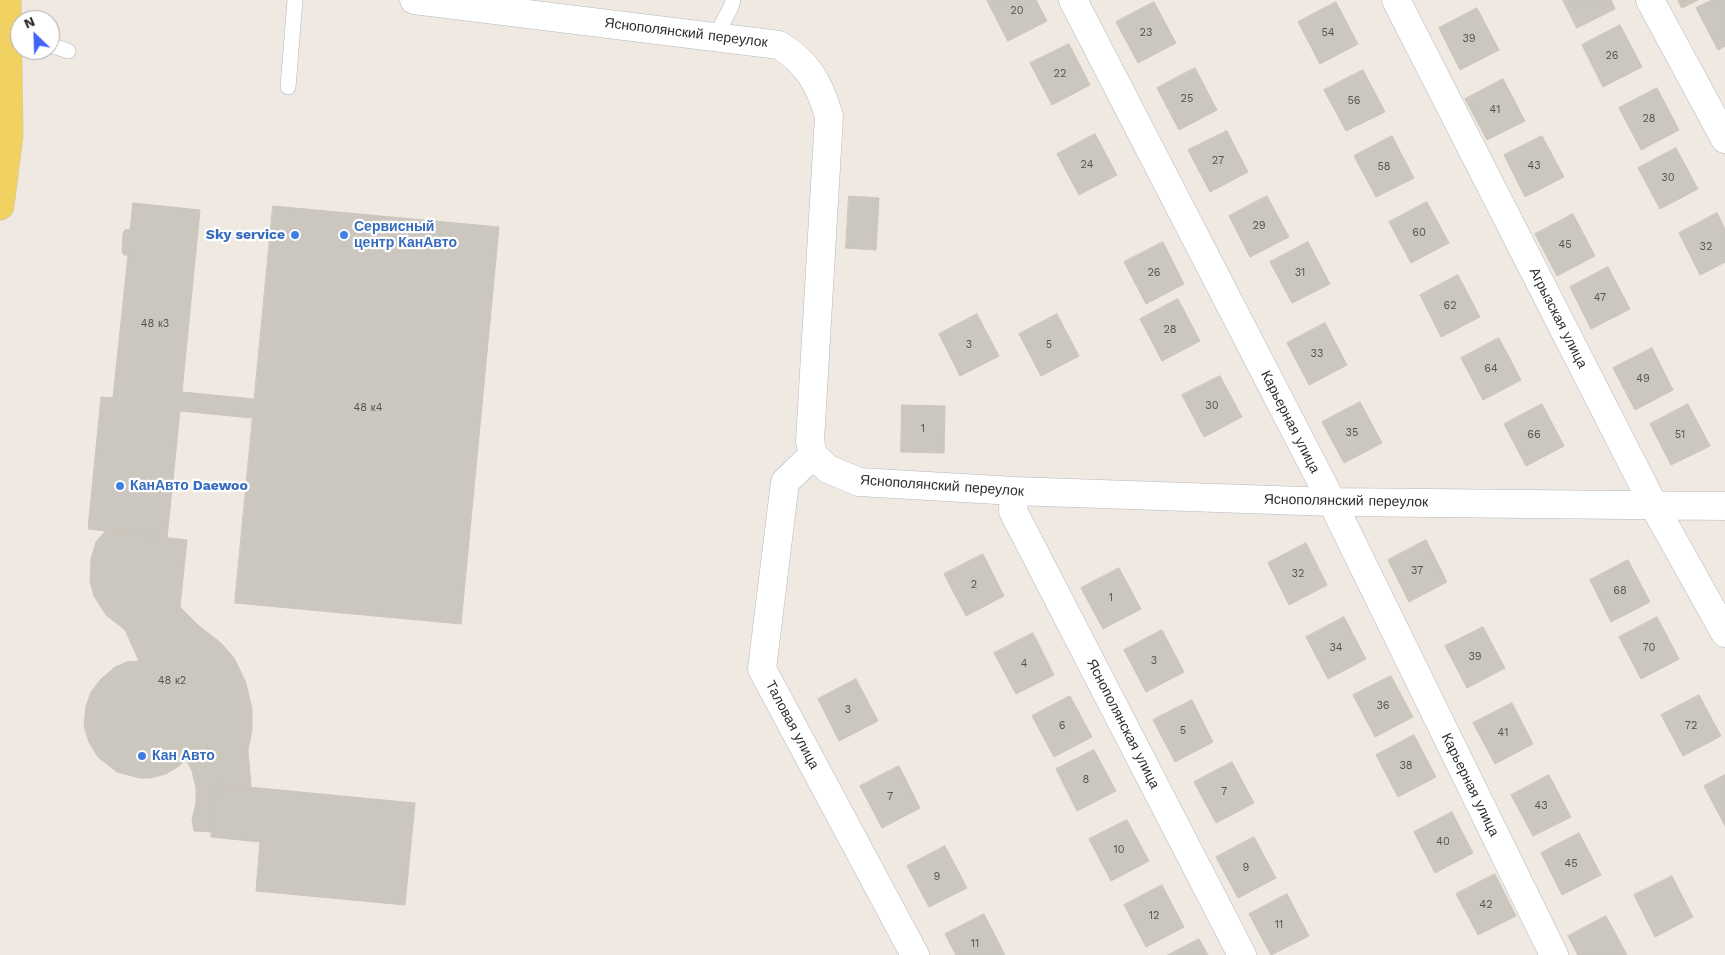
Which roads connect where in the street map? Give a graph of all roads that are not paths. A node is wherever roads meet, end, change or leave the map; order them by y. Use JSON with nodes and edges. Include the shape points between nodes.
{"nodes":[{"id":1,"x":7,"y":0,"type":"edge"},
{"id":2,"x":295,"y":0,"type":"edge"},
{"id":3,"x":414,"y":0,"type":"edge"},
{"id":4,"x":421,"y":0,"type":"edge"},
{"id":5,"x":733,"y":0,"type":"edge"},
{"id":6,"x":1073,"y":0,"type":"edge"},
{"id":7,"x":1396,"y":0,"type":"edge"},
{"id":8,"x":1650,"y":0,"type":"edge"},
{"id":9,"x":10,"y":16,"type":"edge"},
{"id":10,"x":715,"y":37,"type":"junction"},
{"id":11,"x":60,"y":48,"type":"edge"},
{"id":12,"x":68,"y":51,"type":"dead end"},
{"id":13,"x":13,"y":60,"type":"edge"},
{"id":14,"x":288,"y":87,"type":"dead end"},
{"id":15,"x":1725,"y":139,"type":"edge"},
{"id":16,"x":0,"y":206,"type":"edge"},
{"id":17,"x":813,"y":455,"type":"junction"},
{"id":18,"x":1014,"y":491,"type":"junction"},
{"id":19,"x":1332,"y":502,"type":"junction"},
{"id":20,"x":1654,"y":504,"type":"junction"},
{"id":21,"x":1725,"y":506,"type":"edge"},
{"id":22,"x":1725,"y":633,"type":"edge"},
{"id":23,"x":915,"y":955,"type":"edge"},
{"id":24,"x":1242,"y":955,"type":"edge"},
{"id":25,"x":1554,"y":955,"type":"edge"}],
"edges":[{"from":1,"to":9,"type":"main road"},
{"from":2,"to":14,"type":"lane"},
{"from":3,"to":4,"type":"street","name":"Яснополянский переулок"},
{"from":4,"to":10,"type":"street","name":"Яснополянский переулок"},
{"from":5,"to":10,"type":"lane"},
{"from":6,"to":19,"type":"street","name":"Карьерная улица"},
{"from":7,"to":20,"type":"street","name":"Агрызская улица"},
{"from":8,"to":15,"type":"street"},
{"from":10,"to":17,"type":"street","name":"Яснополянский переулок","via":[[779,45],[793,54],[808,69],[821,90],[829,116],[810,441]]},
{"from":11,"to":12,"type":"lane"},
{"from":13,"to":16,"type":"main road","via":[[9,135]]},
{"from":17,"to":18,"type":"street","name":"Яснополянский переулок","via":[[828,469],[858,482]]},
{"from":17,"to":23,"type":"street","name":"Таловая улица","via":[[785,482],[762,669]]},
{"from":18,"to":19,"type":"street","name":"Яснополянский переулок"},
{"from":18,"to":24,"type":"street","name":"Яснополянская улица","via":[[1013,511]]},
{"from":19,"to":20,"type":"street","name":"Яснополянский переулок"},
{"from":19,"to":25,"type":"street","name":"Карьерная улица"},
{"from":20,"to":21,"type":"street","name":"Яснополянский переулок"},
{"from":20,"to":22,"type":"street","name":"Агрызская улица"}]}
